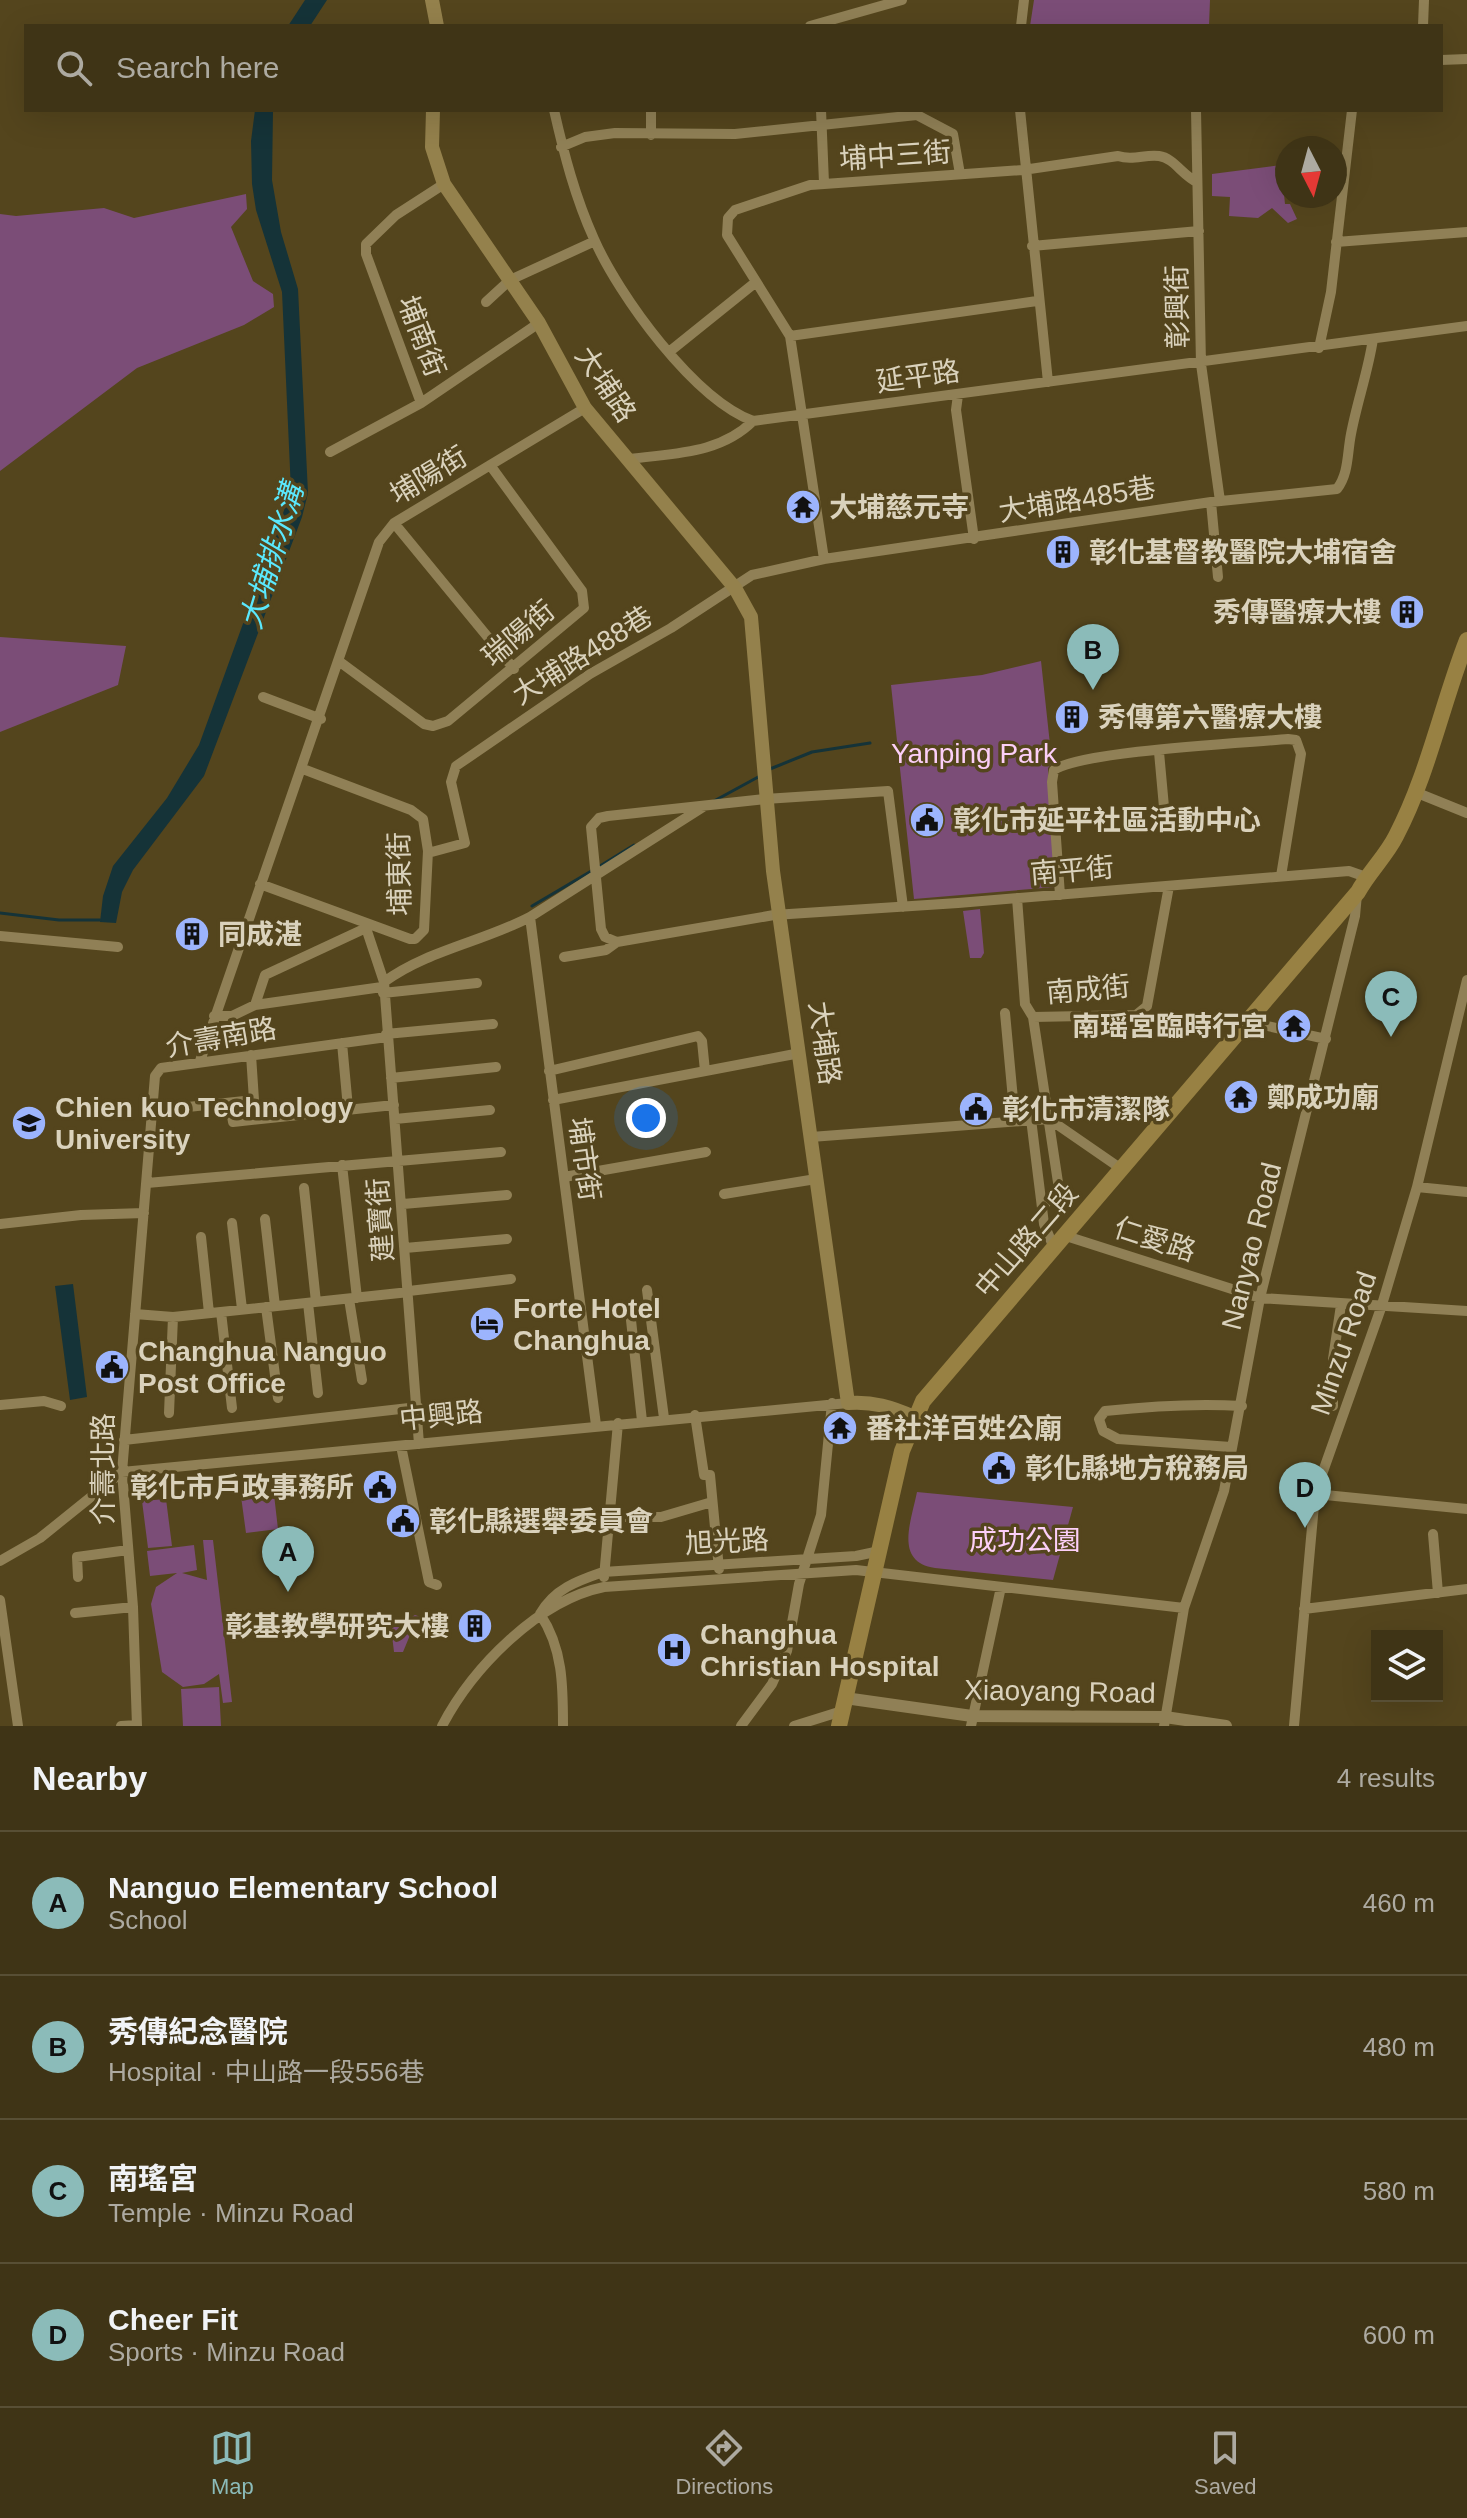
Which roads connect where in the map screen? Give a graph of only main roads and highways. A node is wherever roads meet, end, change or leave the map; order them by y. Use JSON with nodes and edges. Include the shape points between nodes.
{"nodes":[{"id":1,"x":432,"y":0,"type":"edge"},
{"id":2,"x":437,"y":24,"type":"edge"},
{"id":3,"x":433,"y":112,"type":"edge"},
{"id":4,"x":1467,"y":640,"type":"edge"},
{"id":5,"x":840,"y":1403,"type":"joint"},
{"id":6,"x":914,"y":1417,"type":"junction"},
{"id":7,"x":842,"y":1711,"type":"edge"}],
"edges":[{"from":1,"to":2,"type":"main road"},
{"from":3,"to":5,"type":"main road","name":"大埔路","via":[[432,147],[444,184],[539,323],[585,408],[735,588],[751,617],[765,799]]},
{"from":4,"to":6,"type":"main road","name":"中山路二段","via":[[1415,792],[1394,840],[1362,885]]},
{"from":5,"to":6,"type":"main road","name":"中興路","via":[[893,1407]]},
{"from":6,"to":7,"type":"main road","name":"中山路二段"}]}
